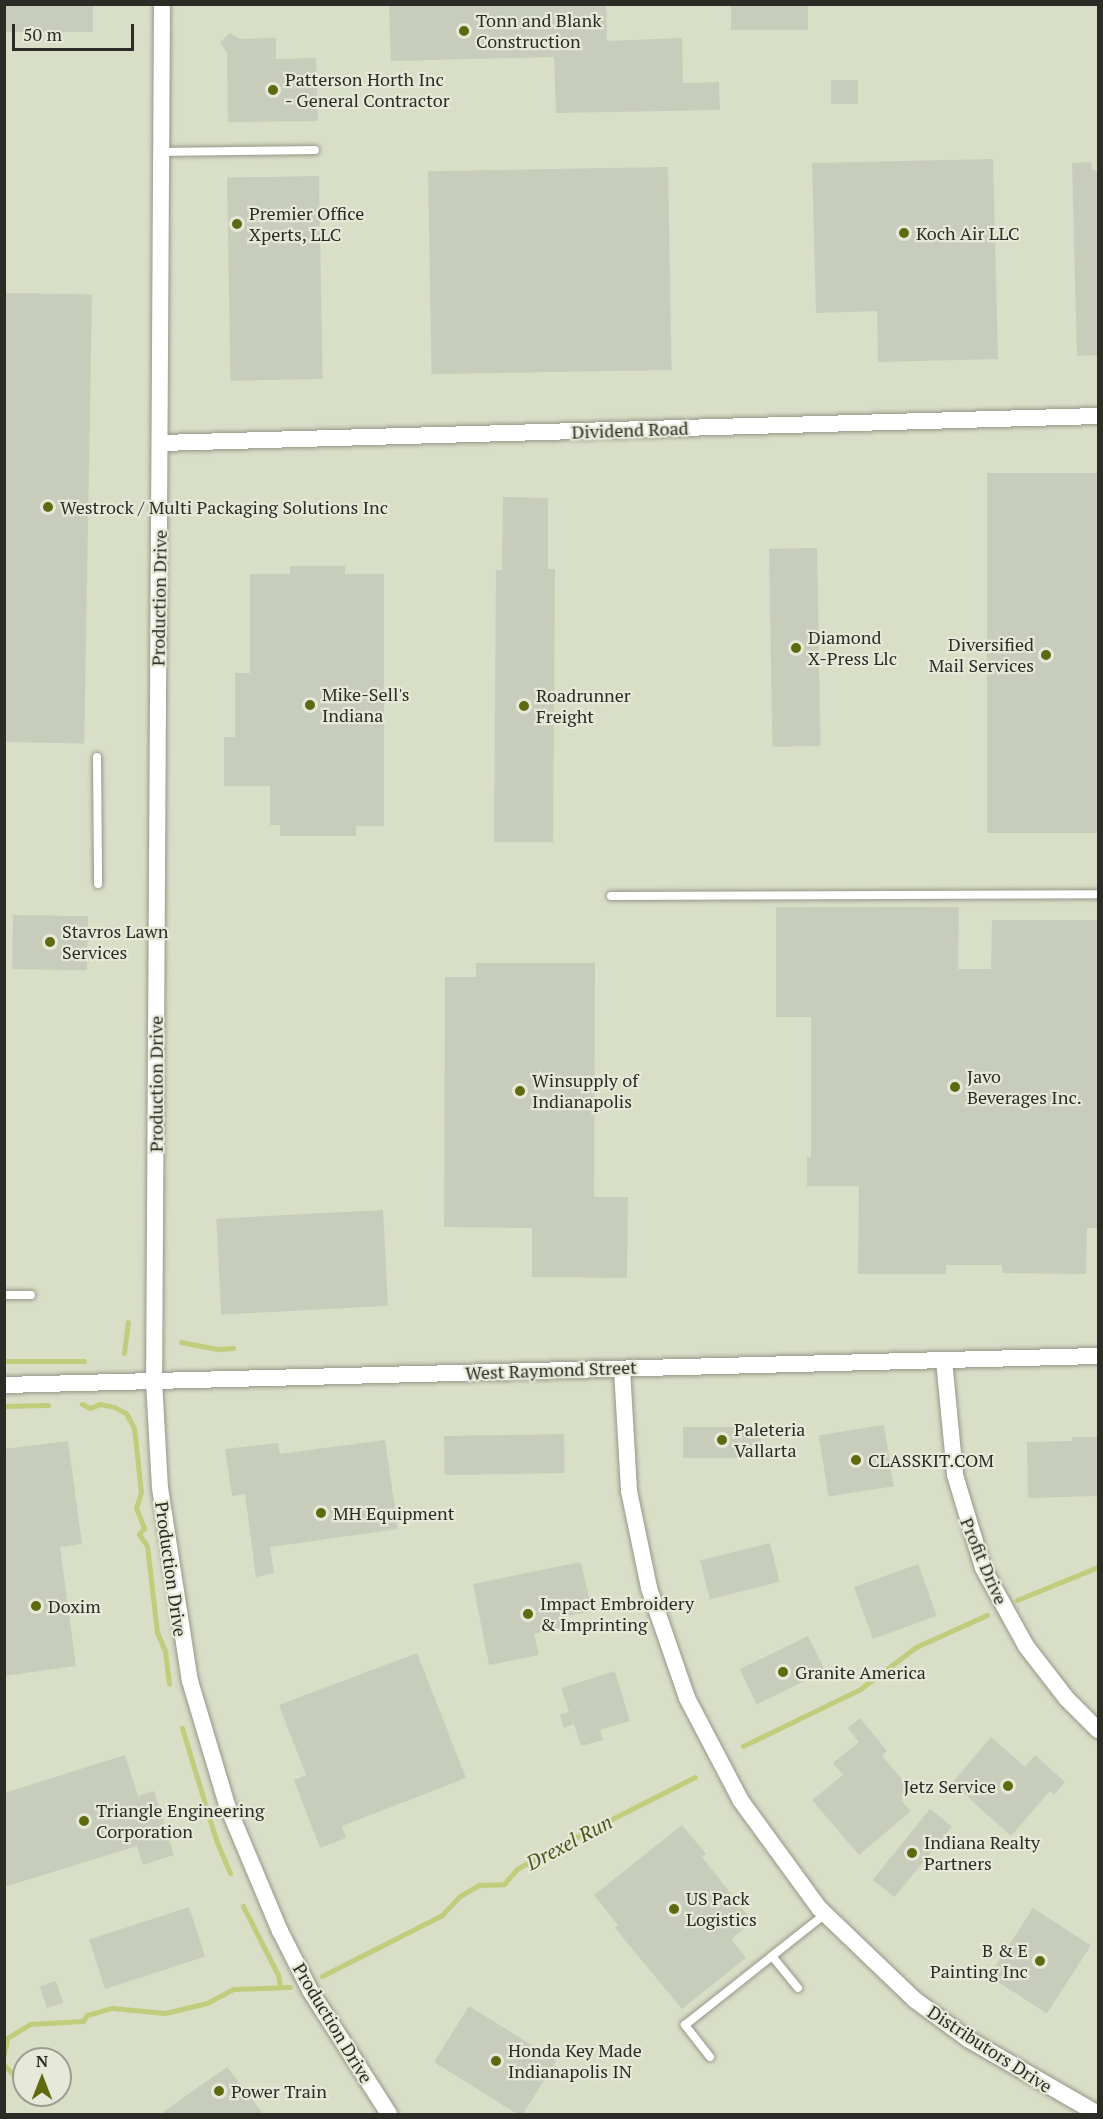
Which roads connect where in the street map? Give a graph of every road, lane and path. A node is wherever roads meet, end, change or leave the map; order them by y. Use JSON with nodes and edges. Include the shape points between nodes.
{"nodes":[{"id":1,"x":162,"y":4,"type":"edge"},
{"id":2,"x":315,"y":150,"type":"dead end"},
{"id":3,"x":161,"y":152,"type":"junction"},
{"id":4,"x":1098,"y":416,"type":"edge"},
{"id":5,"x":161,"y":443,"type":"junction"},
{"id":6,"x":97,"y":757,"type":"dead end"},
{"id":7,"x":99,"y":884,"type":"dead end"},
{"id":8,"x":1098,"y":894,"type":"edge"},
{"id":9,"x":611,"y":896,"type":"dead end"},
{"id":10,"x":4,"y":1295,"type":"edge"},
{"id":11,"x":31,"y":1295,"type":"dead end"},
{"id":12,"x":1098,"y":1356,"type":"edge"},
{"id":13,"x":944,"y":1360,"type":"junction"},
{"id":14,"x":622,"y":1369,"type":"junction"},
{"id":15,"x":154,"y":1381,"type":"junction"},
{"id":16,"x":4,"y":1385,"type":"edge"},
{"id":17,"x":1098,"y":1730,"type":"edge"},
{"id":18,"x":825,"y":1914,"type":"junction"},
{"id":19,"x":772,"y":1956,"type":"junction"},
{"id":20,"x":798,"y":1988,"type":"dead end"},
{"id":21,"x":710,"y":2057,"type":"dead end"},
{"id":22,"x":1098,"y":2114,"type":"edge"},
{"id":23,"x":388,"y":2115,"type":"edge"}],
"edges":[{"from":1,"to":3,"type":"street","name":"Production Drive"},
{"from":2,"to":3,"type":"lane"},
{"from":3,"to":5,"type":"street","name":"Production Drive"},
{"from":4,"to":5,"type":"street","name":"Dividend Road"},
{"from":5,"to":15,"type":"street","name":"Production Drive"},
{"from":6,"to":7,"type":"lane"},
{"from":8,"to":9,"type":"lane"},
{"from":10,"to":11,"type":"lane"},
{"from":12,"to":13,"type":"street","name":"West Raymond Street"},
{"from":13,"to":14,"type":"street","name":"West Raymond Street"},
{"from":13,"to":17,"type":"street","name":"Profit Drive","via":[[955,1475],[983,1568],[1026,1646],[1067,1699]]},
{"from":14,"to":15,"type":"street","name":"West Raymond Street"},
{"from":14,"to":18,"type":"street","name":"Distributors Drive","via":[[633,1515],[669,1652],[694,1713],[741,1801],[778,1856]]},
{"from":15,"to":16,"type":"street","name":"West Raymond Street"},
{"from":15,"to":23,"type":"street","name":"Production Drive","via":[[159,1488],[178,1622],[210,1754],[280,1931],[327,2019]]},
{"from":18,"to":19,"type":"lane"},
{"from":18,"to":22,"type":"street","name":"Distributors Drive","via":[[890,1978],[955,2030],[1039,2083]]},
{"from":19,"to":20,"type":"lane"},
{"from":19,"to":21,"type":"lane","via":[[685,2025]]}]}
